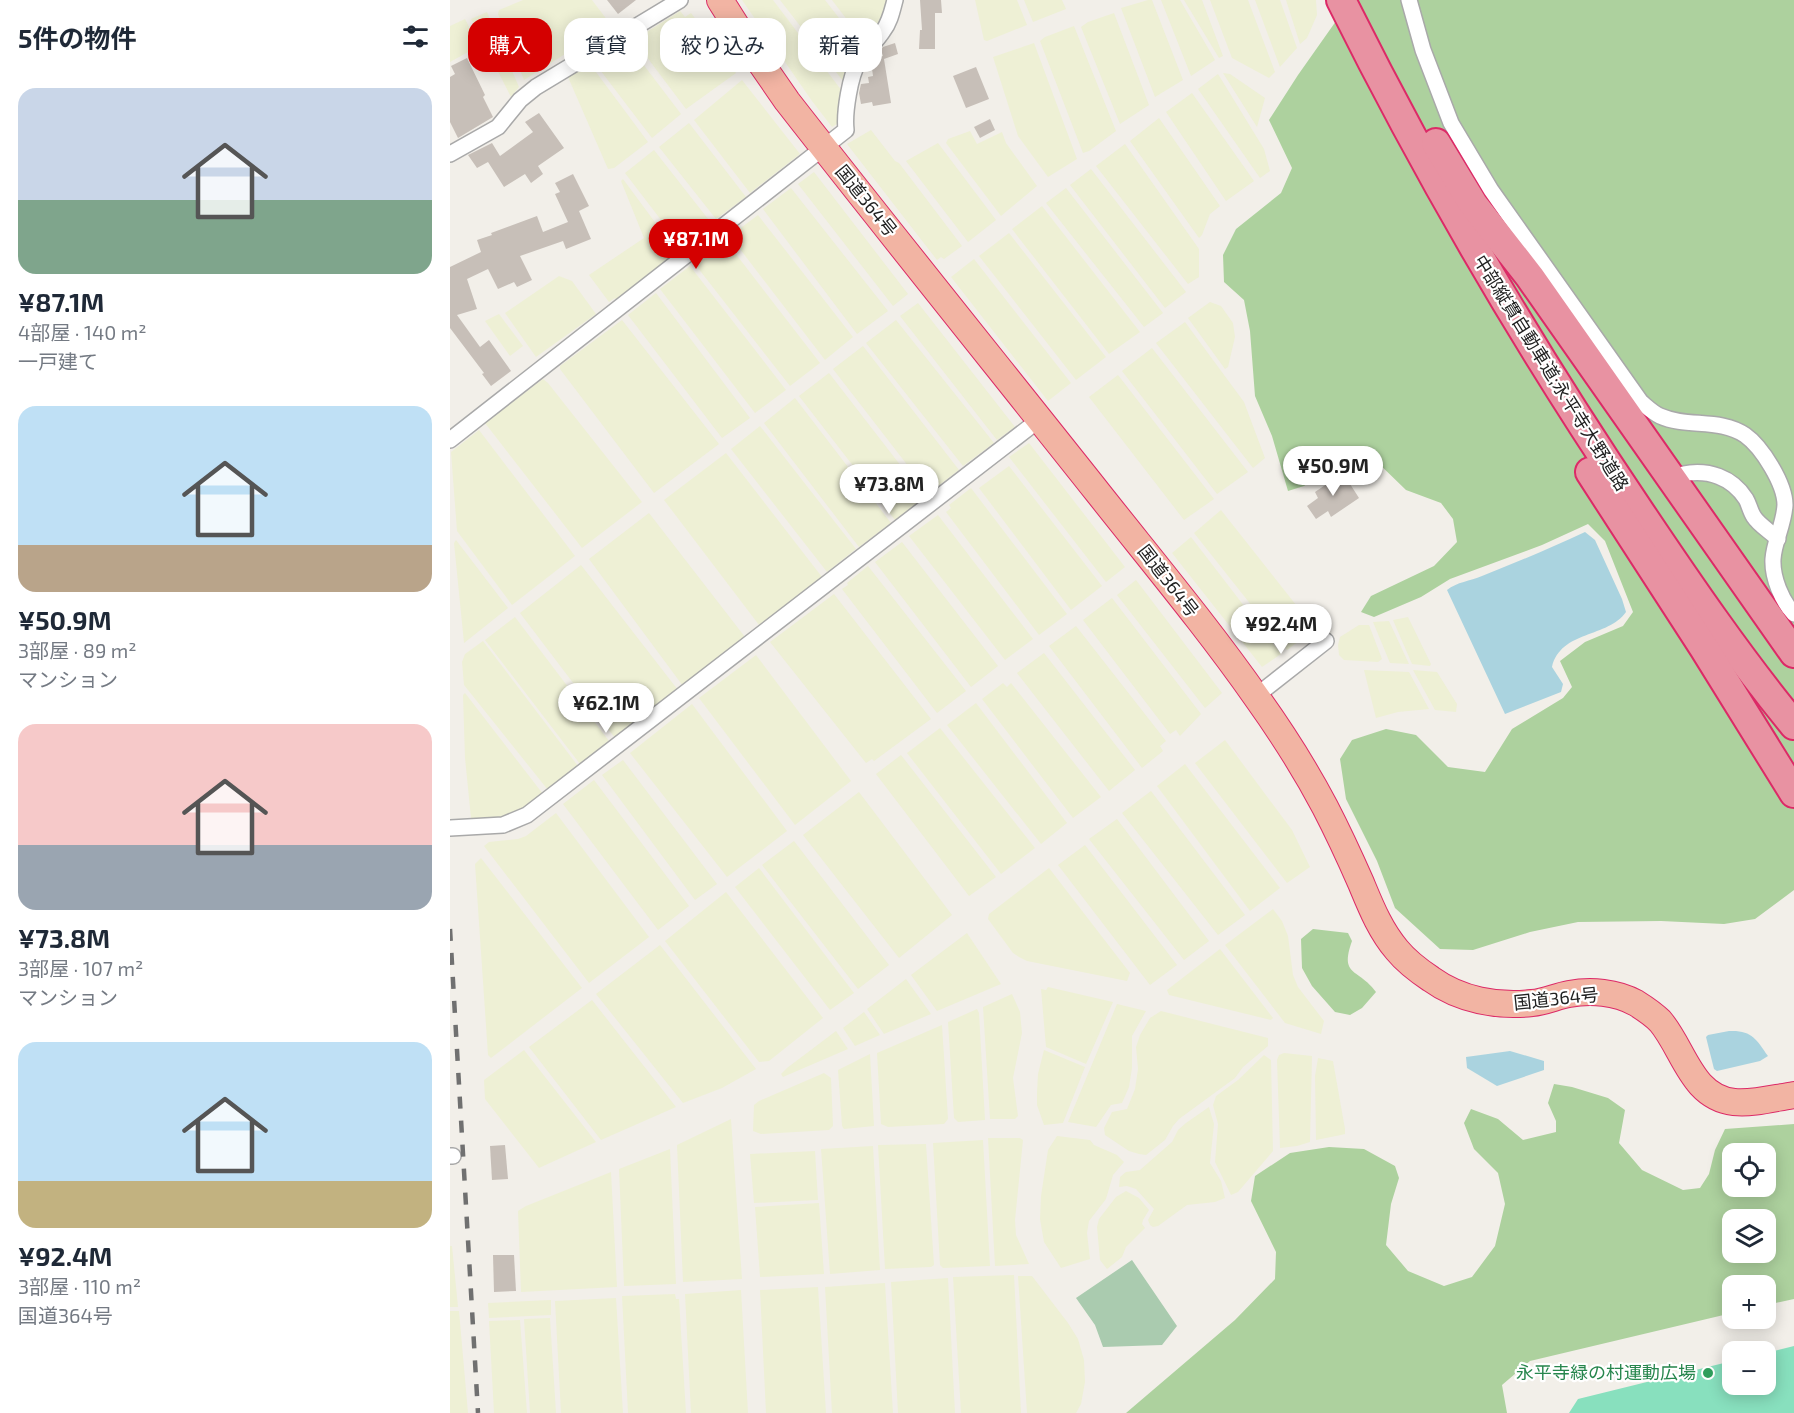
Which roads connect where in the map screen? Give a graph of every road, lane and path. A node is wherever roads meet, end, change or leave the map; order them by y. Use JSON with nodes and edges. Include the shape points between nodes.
{"nodes":[{"id":1,"x":680,"y":0,"type":"edge"},
{"id":2,"x":720,"y":0,"type":"edge"},
{"id":3,"x":895,"y":0,"type":"edge"},
{"id":4,"x":1342,"y":0,"type":"edge"},
{"id":5,"x":1408,"y":0,"type":"edge"},
{"id":6,"x":824,"y":147,"type":"junction"},
{"id":7,"x":450,"y":154,"type":"edge"},
{"id":8,"x":1040,"y":419,"type":"junction"},
{"id":9,"x":450,"y":440,"type":"edge"},
{"id":10,"x":1683,"y":474,"type":"dead end"},
{"id":11,"x":1779,"y":539,"type":"junction"},
{"id":12,"x":1794,"y":614,"type":"edge"},
{"id":13,"x":1714,"y":639,"type":"junction"},
{"id":14,"x":1326,"y":641,"type":"dead end"},
{"id":15,"x":1794,"y":653,"type":"edge"},
{"id":16,"x":1256,"y":696,"type":"junction"},
{"id":17,"x":1794,"y":725,"type":"edge"},
{"id":18,"x":1794,"y":794,"type":"edge"},
{"id":19,"x":450,"y":828,"type":"edge"},
{"id":20,"x":1794,"y":1095,"type":"edge"}],
"edges":[{"from":1,"to":7,"type":"street","via":[[536,87],[498,127]]},
{"from":2,"to":6,"type":"highway","name":"国道364号"},
{"from":3,"to":6,"type":"street","via":[[884,31],[858,62],[846,130]]},
{"from":4,"to":13,"type":"highway","name":"中部縦貫自動車道;永平寺大野道路","via":[[1384,87],[1602,473]]},
{"from":4,"to":15,"type":"highway","via":[[1417,111],[1473,204],[1530,277]]},
{"from":5,"to":11,"type":"street","via":[[1451,123],[1491,190],[1641,402],[1659,416],[1727,427],[1745,435],[1765,456],[1785,504]]},
{"from":6,"to":8,"type":"highway","name":"国道364号"},
{"from":6,"to":9,"type":"street"},
{"from":8,"to":16,"type":"highway","name":"国道364号"},
{"from":8,"to":19,"type":"street","via":[[527,815],[503,825]]},
{"from":10,"to":11,"type":"street","via":[[1717,475],[1737,486],[1754,517]]},
{"from":11,"to":12,"type":"street","via":[[1773,559],[1777,586]]},
{"from":13,"to":17,"type":"highway","name":"中部縦貫自動車道;永平寺大野道路"},
{"from":13,"to":18,"type":"highway"},
{"from":14,"to":16,"type":"street"},
{"from":16,"to":20,"type":"highway","name":"国道364号","via":[[1307,775],[1385,933],[1417,969],[1460,995],[1511,1005],[1590,992],[1629,999],[1659,1021],[1692,1076],[1720,1099],[1736,1102]]}]}
